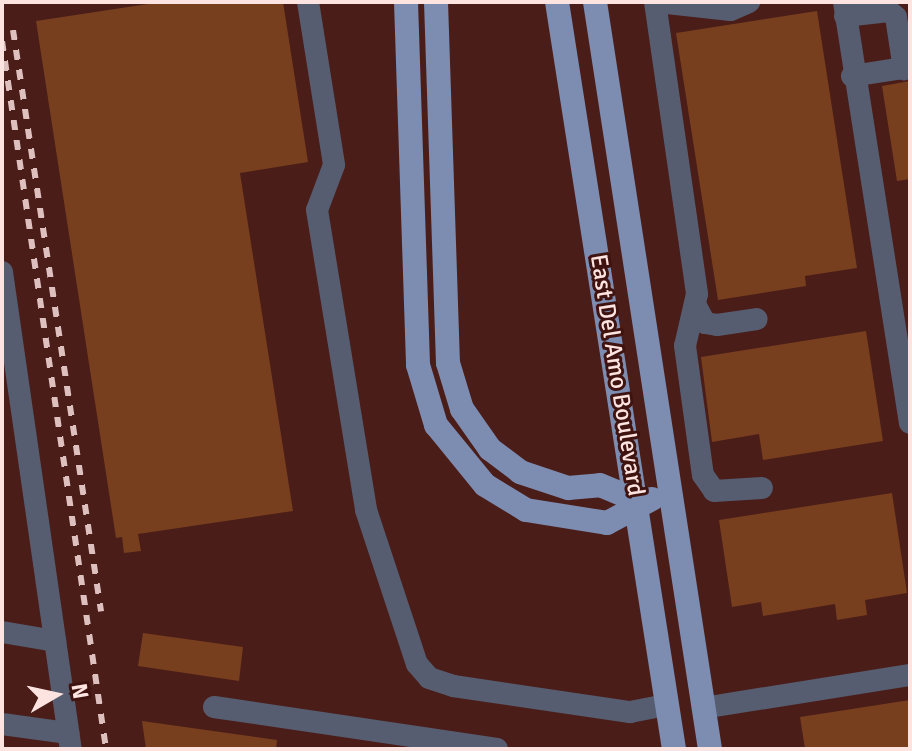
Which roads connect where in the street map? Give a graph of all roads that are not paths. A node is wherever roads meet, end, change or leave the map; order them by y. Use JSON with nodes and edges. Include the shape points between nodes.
{"nodes":[{"id":1,"x":308,"y":2,"type":"edge"},
{"id":2,"x":406,"y":2,"type":"edge"},
{"id":3,"x":436,"y":2,"type":"edge"},
{"id":4,"x":557,"y":2,"type":"edge"},
{"id":5,"x":595,"y":2,"type":"edge"},
{"id":6,"x":657,"y":2,"type":"edge"},
{"id":7,"x":749,"y":2,"type":"edge"},
{"id":8,"x":845,"y":9,"type":"edge"},
{"id":9,"x":907,"y":68,"type":"edge"},
{"id":10,"x":852,"y":76,"type":"junction"},
{"id":11,"x":2,"y":272,"type":"edge"},
{"id":12,"x":697,"y":308,"type":"junction"},
{"id":13,"x":757,"y":319,"type":"dead end"},
{"id":14,"x":6,"y":322,"type":"edge"},
{"id":15,"x":910,"y":423,"type":"edge"},
{"id":16,"x":762,"y":488,"type":"dead end"},
{"id":17,"x":670,"y":496,"type":"junction"},
{"id":18,"x":638,"y":501,"type":"junction"},
{"id":19,"x":2,"y":632,"type":"edge"},
{"id":20,"x":55,"y":641,"type":"junction"},
{"id":21,"x":910,"y":675,"type":"edge"},
{"id":22,"x":667,"y":705,"type":"junction"},
{"id":23,"x":214,"y":707,"type":"dead end"},
{"id":24,"x":703,"y":708,"type":"junction"},
{"id":25,"x":2,"y":724,"type":"edge"},
{"id":26,"x":70,"y":741,"type":"edge"},
{"id":27,"x":497,"y":749,"type":"edge"},
{"id":28,"x":674,"y":749,"type":"edge"},
{"id":29,"x":710,"y":749,"type":"edge"}],
"edges":[{"from":1,"to":22,"type":"lane","via":[[334,165],[317,210],[363,495],[417,664],[429,678],[453,686],[630,712]]},
{"from":2,"to":18,"type":"main road","via":[[418,365],[436,425],[485,485],[526,510],[607,523]]},
{"from":3,"to":18,"type":"main road","via":[[448,363],[462,409],[490,449],[520,472],[568,488],[600,485]]},
{"from":4,"to":18,"type":"main road","name":"East Del Amo Boulevard"},
{"from":5,"to":17,"type":"main road","name":"East Del Amo Boulevard"},
{"from":6,"to":7,"type":"lane","via":[[731,10]]},
{"from":6,"to":12,"type":"lane"},
{"from":8,"to":9,"type":"lane","via":[[889,11],[896,17]]},
{"from":8,"to":10,"type":"lane"},
{"from":9,"to":10,"type":"lane"},
{"from":10,"to":15,"type":"lane"},
{"from":11,"to":14,"type":"lane"},
{"from":12,"to":13,"type":"lane","via":[[705,323]]},
{"from":12,"to":16,"type":"lane","via":[[685,346],[703,475],[714,491]]},
{"from":14,"to":20,"type":"lane"},
{"from":17,"to":18,"type":"main road"},
{"from":17,"to":24,"type":"main road","name":"East Del Amo Boulevard"},
{"from":18,"to":22,"type":"main road","name":"East Del Amo Boulevard"},
{"from":19,"to":20,"type":"lane"},
{"from":20,"to":26,"type":"lane"},
{"from":21,"to":24,"type":"lane"},
{"from":22,"to":28,"type":"main road","name":"East Del Amo Boulevard"},
{"from":23,"to":27,"type":"lane"},
{"from":24,"to":29,"type":"main road","name":"East Del Amo Boulevard"},
{"from":25,"to":26,"type":"lane"}]}
